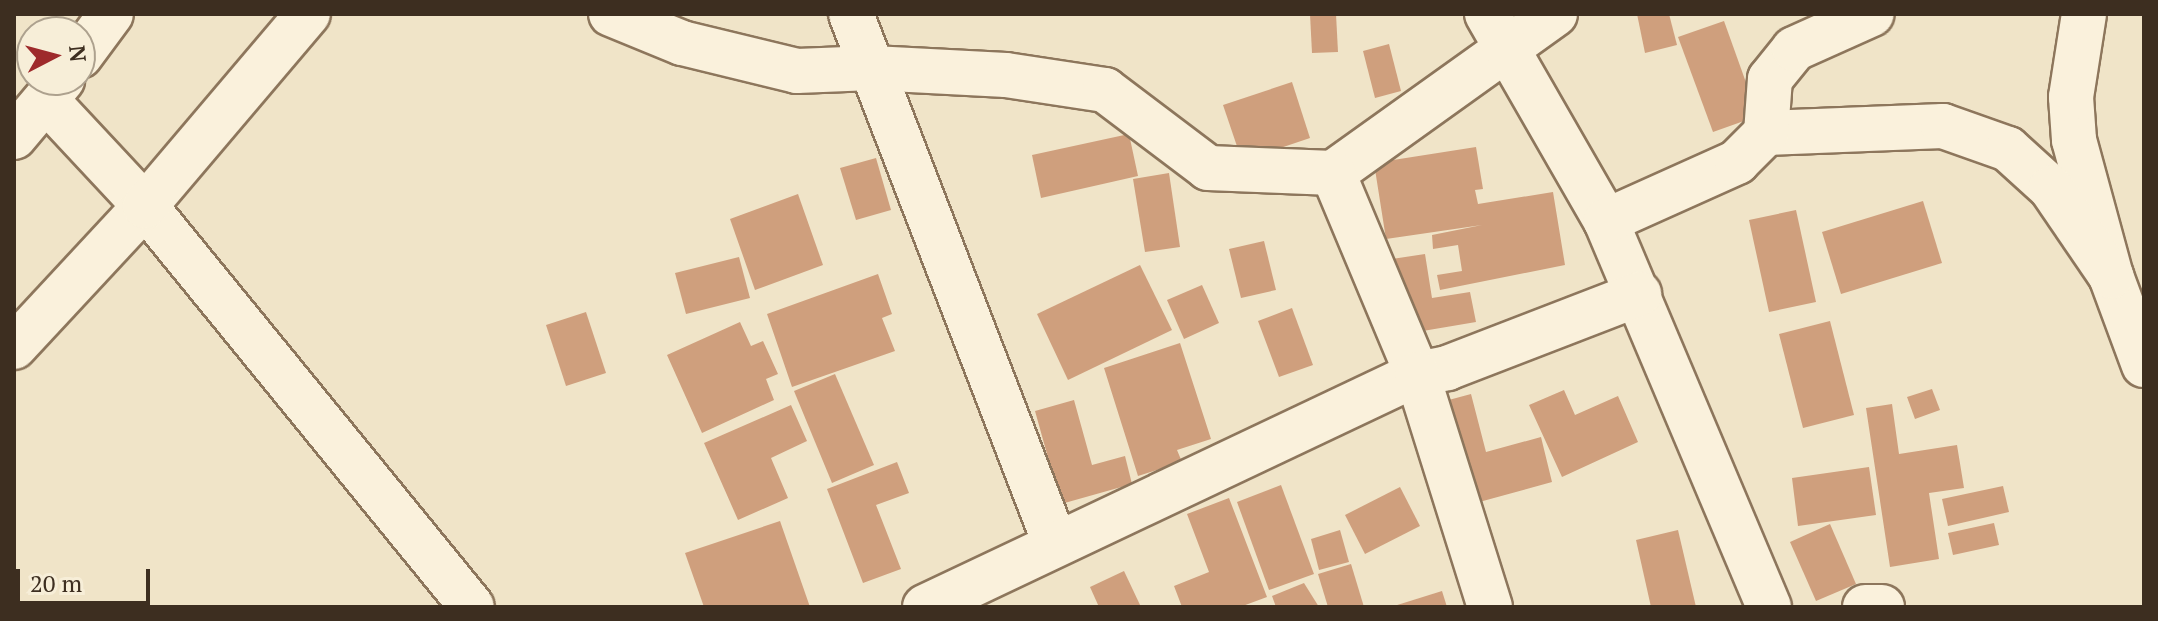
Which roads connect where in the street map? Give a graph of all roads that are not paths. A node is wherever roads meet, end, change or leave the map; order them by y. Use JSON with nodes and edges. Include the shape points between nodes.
{"nodes":[{"id":1,"x":308,"y":14,"type":"edge"},
{"id":2,"x":611,"y":14,"type":"edge"},
{"id":3,"x":851,"y":14,"type":"edge"},
{"id":4,"x":1555,"y":14,"type":"edge"},
{"id":5,"x":1872,"y":14,"type":"edge"},
{"id":6,"x":2084,"y":14,"type":"edge"},
{"id":7,"x":108,"y":15,"type":"edge"},
{"id":8,"x":96,"y":33,"type":"edge"},
{"id":9,"x":1497,"y":33,"type":"edge"},
{"id":10,"x":872,"y":68,"type":"junction"},
{"id":11,"x":50,"y":96,"type":"edge"},
{"id":12,"x":60,"y":96,"type":"edge"},
{"id":13,"x":1766,"y":133,"type":"junction"},
{"id":14,"x":14,"y":137,"type":"edge"},
{"id":15,"x":1333,"y":173,"type":"junction"},
{"id":16,"x":145,"y":206,"type":"junction"},
{"id":17,"x":1606,"y":221,"type":"junction"},
{"id":18,"x":2111,"y":276,"type":"junction"},
{"id":19,"x":1639,"y":294,"type":"junction"},
{"id":20,"x":14,"y":347,"type":"edge"},
{"id":21,"x":2144,"y":365,"type":"edge"},
{"id":22,"x":1417,"y":374,"type":"junction"},
{"id":23,"x":1055,"y":543,"type":"junction"},
{"id":24,"x":472,"y":607,"type":"edge"},
{"id":25,"x":925,"y":607,"type":"edge"},
{"id":26,"x":1490,"y":607,"type":"edge"},
{"id":27,"x":1769,"y":607,"type":"edge"},
{"id":28,"x":1865,"y":607,"type":"edge"},
{"id":29,"x":1882,"y":607,"type":"edge"}],
"edges":[{"from":1,"to":16,"type":"street"},
{"from":2,"to":10,"type":"street","via":[[682,43],[797,71]]},
{"from":3,"to":10,"type":"street"},
{"from":4,"to":9,"type":"street"},
{"from":5,"to":13,"type":"street","via":[[1794,49],[1770,79]]},
{"from":6,"to":18,"type":"street","via":[[2071,97],[2074,140]]},
{"from":7,"to":8,"type":"street"},
{"from":9,"to":15,"type":"street"},
{"from":9,"to":17,"type":"street"},
{"from":10,"to":15,"type":"street","via":[[1006,75],[1105,90],[1208,168]]},
{"from":10,"to":23,"type":"street"},
{"from":11,"to":14,"type":"street"},
{"from":12,"to":16,"type":"street"},
{"from":13,"to":17,"type":"street","via":[[1737,162]]},
{"from":13,"to":18,"type":"street","via":[[1943,126],[2008,149],[2051,188]]},
{"from":15,"to":22,"type":"street"},
{"from":16,"to":20,"type":"street"},
{"from":16,"to":24,"type":"street"},
{"from":17,"to":19,"type":"street"},
{"from":18,"to":21,"type":"street"},
{"from":19,"to":22,"type":"street","via":[[1447,368]]},
{"from":19,"to":27,"type":"street"},
{"from":22,"to":23,"type":"street"},
{"from":22,"to":26,"type":"street"},
{"from":23,"to":25,"type":"street"},
{"from":28,"to":29,"type":"street"}]}
